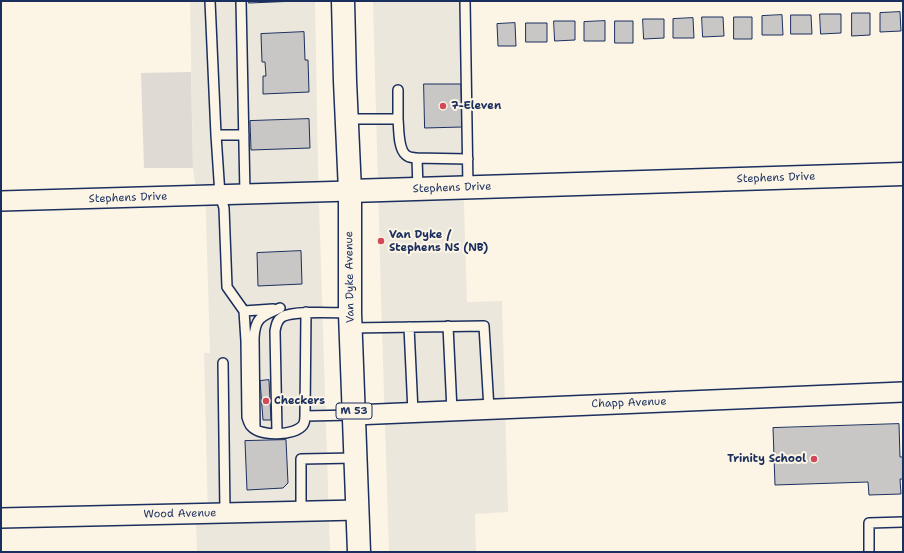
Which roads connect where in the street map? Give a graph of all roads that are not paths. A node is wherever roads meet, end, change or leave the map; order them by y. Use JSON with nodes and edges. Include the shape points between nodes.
{"nodes":[{"id":1,"x":210,"y":1,"type":"edge"},
{"id":2,"x":241,"y":1,"type":"edge"},
{"id":3,"x":343,"y":1,"type":"edge"},
{"id":4,"x":465,"y":1,"type":"edge"},
{"id":5,"x":398,"y":90,"type":"dead end"},
{"id":6,"x":347,"y":119,"type":"junction"},
{"id":7,"x":398,"y":119,"type":"junction"},
{"id":8,"x":216,"y":135,"type":"junction"},
{"id":9,"x":244,"y":135,"type":"junction"},
{"id":10,"x":417,"y":158,"type":"junction"},
{"id":11,"x":468,"y":159,"type":"junction"},
{"id":12,"x":903,"y":174,"type":"edge"},
{"id":13,"x":468,"y":188,"type":"junction"},
{"id":14,"x":418,"y":189,"type":"junction"},
{"id":15,"x":350,"y":191,"type":"junction"},
{"id":16,"x":245,"y":194,"type":"junction"},
{"id":17,"x":220,"y":195,"type":"junction"},
{"id":18,"x":1,"y":201,"type":"edge"},
{"id":19,"x":280,"y":308,"type":"junction"},
{"id":20,"x":244,"y":311,"type":"junction"},
{"id":21,"x":306,"y":312,"type":"junction"},
{"id":22,"x":351,"y":320,"type":"junction"},
{"id":23,"x":448,"y":326,"type":"junction"},
{"id":24,"x":409,"y":327,"type":"junction"},
{"id":25,"x":223,"y":362,"type":"dead end"},
{"id":26,"x":903,"y":392,"type":"edge"},
{"id":27,"x":489,"y":409,"type":"junction"},
{"id":28,"x":452,"y":411,"type":"junction"},
{"id":29,"x":413,"y":412,"type":"junction"},
{"id":30,"x":354,"y":414,"type":"junction"},
{"id":31,"x":305,"y":416,"type":"junction"},
{"id":32,"x":255,"y":429,"type":"junction"},
{"id":33,"x":277,"y":433,"type":"junction"},
{"id":34,"x":356,"y":458,"type":"junction"},
{"id":35,"x":358,"y":510,"type":"junction"},
{"id":36,"x":301,"y":511,"type":"junction"},
{"id":37,"x":225,"y":513,"type":"junction"},
{"id":38,"x":1,"y":518,"type":"edge"},
{"id":39,"x":903,"y":522,"type":"edge"},
{"id":40,"x":360,"y":552,"type":"edge"},
{"id":41,"x":870,"y":552,"type":"edge"}],
"edges":[{"from":1,"to":8,"type":"lane"},
{"from":2,"to":9,"type":"lane"},
{"from":3,"to":6,"type":"street","name":"Van Dyke Avenue","number":"M 53"},
{"from":4,"to":11,"type":"lane"},
{"from":5,"to":7,"type":"lane"},
{"from":6,"to":7,"type":"lane"},
{"from":6,"to":15,"type":"street","name":"Van Dyke Avenue","number":"M 53"},
{"from":7,"to":10,"type":"lane","via":[[402,150],[408,157]]},
{"from":8,"to":9,"type":"lane"},
{"from":8,"to":17,"type":"lane"},
{"from":9,"to":16,"type":"lane"},
{"from":10,"to":11,"type":"lane"},
{"from":10,"to":14,"type":"lane"},
{"from":11,"to":13,"type":"lane"},
{"from":12,"to":13,"type":"street","name":"Stephens Drive"},
{"from":13,"to":14,"type":"street","name":"Stephens Drive"},
{"from":14,"to":15,"type":"street","name":"Stephens Drive"},
{"from":15,"to":16,"type":"street","name":"Stephens Drive"},
{"from":15,"to":22,"type":"street","name":"Van Dyke Avenue","number":"M 53"},
{"from":16,"to":17,"type":"street","name":"Stephens Drive"},
{"from":17,"to":18,"type":"street","name":"Stephens Drive"},
{"from":17,"to":20,"type":"lane","via":[[224,208],[227,287]]},
{"from":19,"to":20,"type":"lane"},
{"from":19,"to":21,"type":"lane"},
{"from":19,"to":32,"type":"lane","via":[[263,316],[254,329]]},
{"from":20,"to":32,"type":"lane","via":[[247,417]]},
{"from":21,"to":22,"type":"lane"},
{"from":21,"to":31,"type":"lane"},
{"from":21,"to":33,"type":"lane","via":[[282,317],[277,322],[275,330]]},
{"from":22,"to":24,"type":"lane"},
{"from":22,"to":30,"type":"street","name":"Van Dyke Avenue","number":"M 53"},
{"from":23,"to":24,"type":"lane"},
{"from":23,"to":27,"type":"lane","via":[[484,326]]},
{"from":23,"to":28,"type":"lane"},
{"from":24,"to":29,"type":"lane"},
{"from":25,"to":37,"type":"lane"},
{"from":26,"to":27,"type":"street","name":"Chapp Avenue"},
{"from":27,"to":28,"type":"street","name":"Chapp Avenue"},
{"from":28,"to":29,"type":"street","name":"Chapp Avenue"},
{"from":29,"to":30,"type":"street","name":"Chapp Avenue"},
{"from":30,"to":31,"type":"lane"},
{"from":30,"to":34,"type":"street","name":"Van Dyke Avenue","number":"M 53"},
{"from":31,"to":33,"type":"lane","via":[[305,423],[300,428],[289,433]]},
{"from":32,"to":33,"type":"lane"},
{"from":34,"to":35,"type":"street","name":"Van Dyke Avenue","number":"M 53"},
{"from":34,"to":36,"type":"lane","via":[[301,459]]},
{"from":35,"to":36,"type":"street","name":"Wood Avenue"},
{"from":35,"to":40,"type":"street","name":"Van Dyke Avenue","number":"M 53"},
{"from":36,"to":37,"type":"street","name":"Wood Avenue"},
{"from":37,"to":38,"type":"street","name":"Wood Avenue"},
{"from":39,"to":41,"type":"lane","via":[[869,523]]}]}
